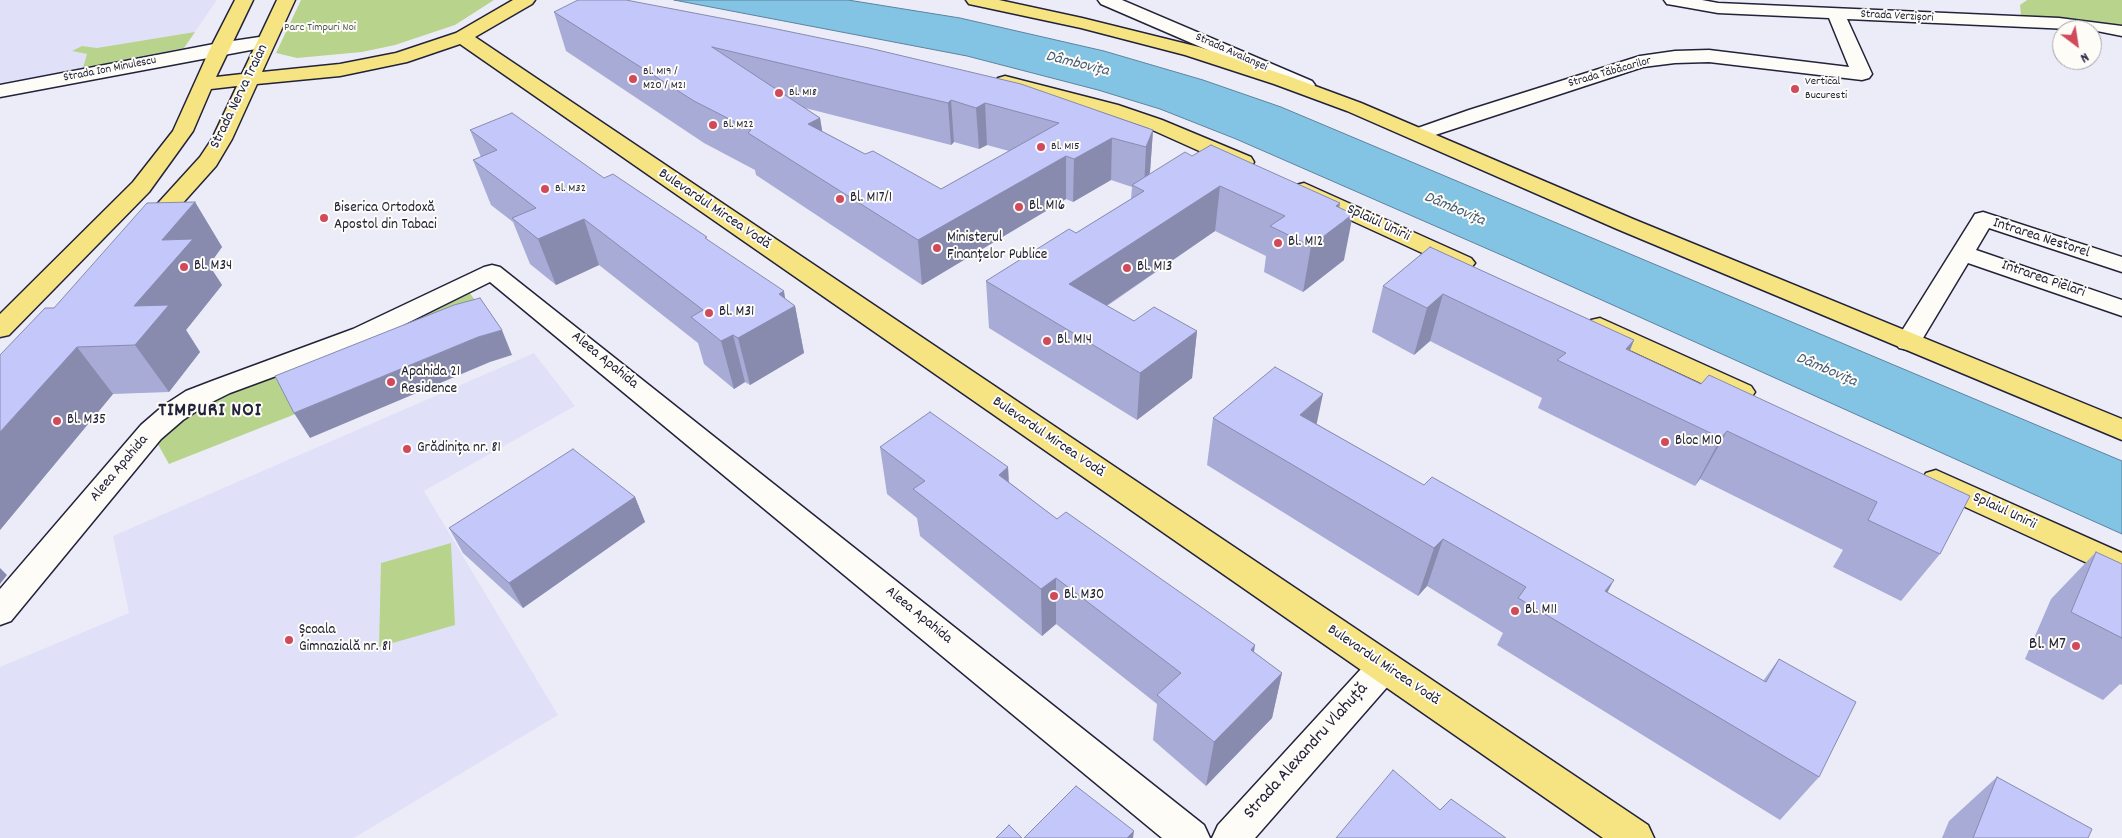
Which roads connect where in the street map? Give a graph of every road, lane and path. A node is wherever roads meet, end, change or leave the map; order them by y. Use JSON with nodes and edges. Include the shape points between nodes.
{"nodes":[{"id":1,"x":244,"y":0,"type":"edge"},
{"id":2,"x":286,"y":0,"type":"edge"},
{"id":3,"x":526,"y":0,"type":"edge"},
{"id":4,"x":975,"y":0,"type":"edge"},
{"id":5,"x":1107,"y":0,"type":"edge"},
{"id":6,"x":1673,"y":0,"type":"edge"},
{"id":7,"x":1836,"y":14,"type":"junction"},
{"id":8,"x":2122,"y":31,"type":"edge"},
{"id":9,"x":462,"y":37,"type":"junction"},
{"id":10,"x":266,"y":42,"type":"junction"},
{"id":11,"x":219,"y":49,"type":"junction"},
{"id":12,"x":981,"y":76,"type":"edge"},
{"id":13,"x":249,"y":80,"type":"junction"},
{"id":14,"x":203,"y":84,"type":"junction"},
{"id":15,"x":0,"y":91,"type":"edge"},
{"id":16,"x":1354,"y":107,"type":"junction"},
{"id":17,"x":1418,"y":134,"type":"junction"},
{"id":18,"x":1259,"y":170,"type":"edge"},
{"id":19,"x":1286,"y":182,"type":"edge"},
{"id":20,"x":132,"y":244,"type":"edge"},
{"id":21,"x":1964,"y":253,"type":"junction"},
{"id":22,"x":2122,"y":265,"type":"edge"},
{"id":23,"x":1483,"y":272,"type":"edge"},
{"id":24,"x":2122,"y":308,"type":"edge"},
{"id":25,"x":1582,"y":318,"type":"edge"},
{"id":26,"x":0,"y":329,"type":"edge"},
{"id":27,"x":1908,"y":342,"type":"junction"},
{"id":28,"x":1764,"y":402,"type":"edge"},
{"id":29,"x":2122,"y":430,"type":"edge"},
{"id":30,"x":1918,"y":472,"type":"edge"},
{"id":31,"x":2122,"y":567,"type":"edge"},
{"id":32,"x":0,"y":612,"type":"edge"},
{"id":33,"x":1384,"y":667,"type":"junction"},
{"id":34,"x":1191,"y":838,"type":"edge"},
{"id":35,"x":1231,"y":838,"type":"edge"},
{"id":36,"x":1635,"y":838,"type":"edge"}],
"edges":[{"from":1,"to":11,"type":"main road"},
{"from":2,"to":10,"type":"main road","name":"Strada Nerva Traian"},
{"from":3,"to":9,"type":"main road"},
{"from":4,"to":16,"type":"main road","via":[[1192,51]]},
{"from":5,"to":16,"type":"street","name":"Strada Avalanșei"},
{"from":6,"to":7,"type":"street","name":"Strada Verzișori","via":[[1718,8]]},
{"from":7,"to":8,"type":"street","name":"Strada Verzișori","via":[[2059,23]]},
{"from":7,"to":17,"type":"street","name":"Strada Tăbăcarilor","via":[[1862,74],[1710,56],[1675,56],[1640,62]]},
{"from":9,"to":13,"type":"main road","via":[[425,51],[374,64]]},
{"from":9,"to":33,"type":"main road","name":"Bulevardul Mircea Vodă"},
{"from":10,"to":11,"type":"street","name":"Strada Ion Minulescu"},
{"from":10,"to":13,"type":"main road","name":"Strada Nerva Traian"},
{"from":11,"to":14,"type":"main road"},
{"from":11,"to":15,"type":"street","name":"Strada Ion Minulescu"},
{"from":12,"to":18,"type":"main road","via":[[1112,109],[1163,127]]},
{"from":13,"to":14,"type":"main road"},
{"from":13,"to":20,"type":"main road","name":"Strada Nerva Traian","via":[[222,139],[208,161]]},
{"from":14,"to":26,"type":"main road","via":[[182,131],[152,174]]},
{"from":16,"to":17,"type":"main road"},
{"from":17,"to":27,"type":"main road"},
{"from":19,"to":23,"type":"main road","name":"Splaiul Unirii"},
{"from":21,"to":22,"type":"street","name":"Intrarea Nestorel","via":[[1983,219]]},
{"from":21,"to":24,"type":"street","name":"Intrarea Pielari"},
{"from":21,"to":27,"type":"street","name":"Intrarea Nestorel"},
{"from":25,"to":28,"type":"main road"},
{"from":27,"to":29,"type":"main road"},
{"from":30,"to":31,"type":"main road","name":"Splaiul Unirii"},
{"from":32,"to":34,"type":"street","name":"Aleea Apahida","via":[[151,432],[173,413],[221,387],[362,335],[492,272]]},
{"from":33,"to":35,"type":"street","name":"Strada Alexandru Vlahuță"},
{"from":33,"to":36,"type":"main road","name":"Bulevardul Mircea Vodă"}]}
